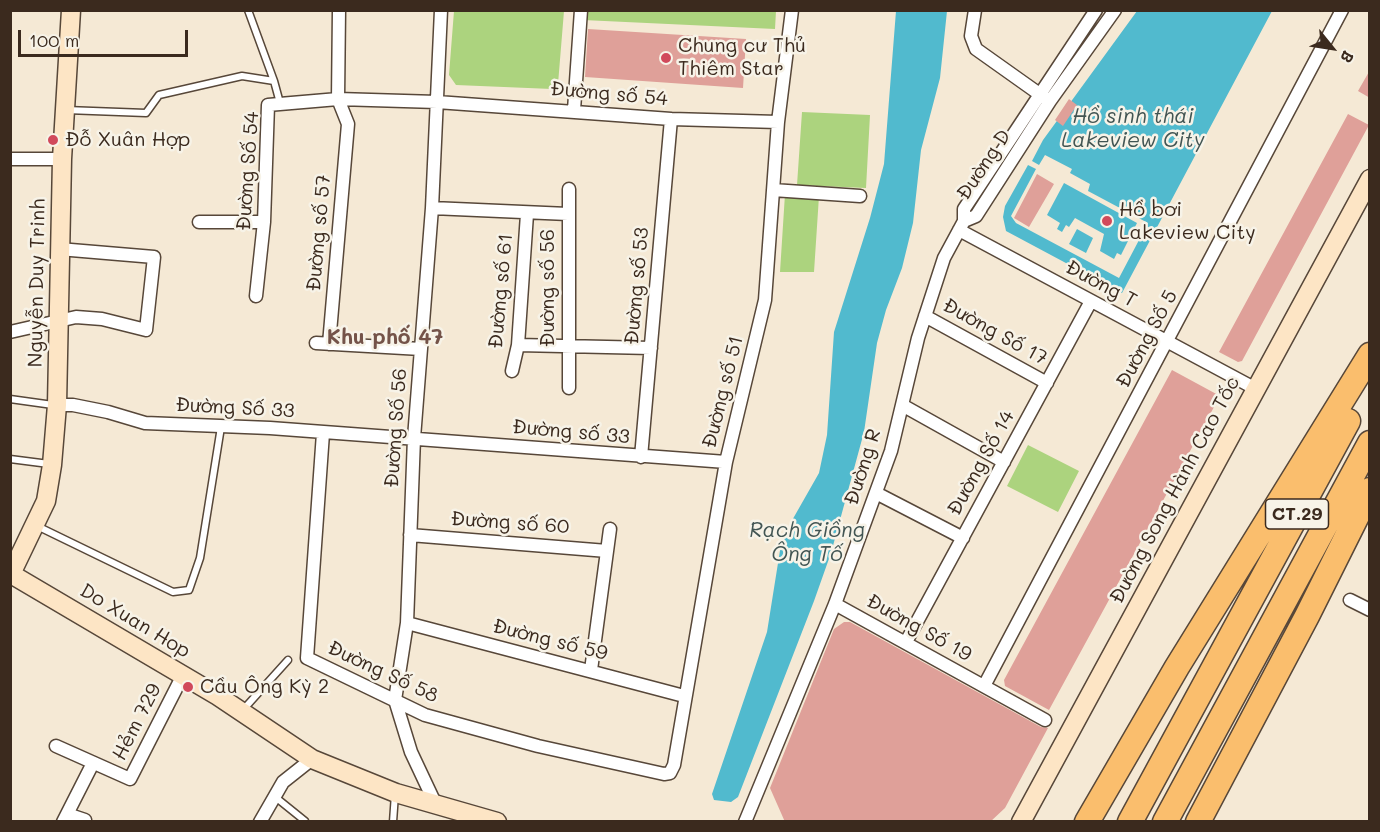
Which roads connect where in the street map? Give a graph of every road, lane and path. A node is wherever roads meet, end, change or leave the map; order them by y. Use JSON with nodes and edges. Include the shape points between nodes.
{"nodes":[{"id":1,"x":71,"y":10,"type":"edge"},
{"id":2,"x":248,"y":10,"type":"edge"},
{"id":3,"x":339,"y":10,"type":"edge"},
{"id":4,"x":441,"y":10,"type":"edge"},
{"id":5,"x":580,"y":10,"type":"edge"},
{"id":6,"x":792,"y":10,"type":"edge"},
{"id":7,"x":975,"y":10,"type":"edge"},
{"id":8,"x":1096,"y":10,"type":"edge"},
{"id":9,"x":1115,"y":10,"type":"edge"},
{"id":10,"x":1342,"y":10,"type":"edge"},
{"id":11,"x":274,"y":81,"type":"junction"},
{"id":12,"x":1039,"y":94,"type":"junction"},
{"id":13,"x":338,"y":99,"type":"junction"},
{"id":14,"x":1050,"y":101,"type":"junction"},
{"id":15,"x":437,"y":102,"type":"junction"},
{"id":16,"x":280,"y":104,"type":"junction"},
{"id":17,"x":65,"y":110,"type":"junction"},
{"id":18,"x":574,"y":110,"type":"junction"},
{"id":19,"x":671,"y":119,"type":"junction"},
{"id":20,"x":778,"y":122,"type":"junction"},
{"id":21,"x":10,"y":159,"type":"edge"},
{"id":22,"x":62,"y":159,"type":"junction"},
{"id":23,"x":1370,"y":179,"type":"edge"},
{"id":24,"x":569,"y":189,"type":"dead end"},
{"id":25,"x":773,"y":190,"type":"junction"},
{"id":26,"x":860,"y":196,"type":"dead end"},
{"id":27,"x":432,"y":208,"type":"junction"},
{"id":28,"x":527,"y":214,"type":"junction"},
{"id":29,"x":568,"y":214,"type":"junction"},
{"id":30,"x":199,"y":222,"type":"dead end"},
{"id":31,"x":264,"y":222,"type":"junction"},
{"id":32,"x":962,"y":226,"type":"junction"},
{"id":33,"x":59,"y":249,"type":"junction"},
{"id":34,"x":256,"y":296,"type":"dead end"},
{"id":35,"x":1091,"y":301,"type":"junction"},
{"id":36,"x":925,"y":316,"type":"junction"},
{"id":37,"x":57,"y":320,"type":"junction"},
{"id":38,"x":10,"y":332,"type":"edge"},
{"id":39,"x":316,"y":342,"type":"dead end"},
{"id":40,"x":1167,"y":342,"type":"junction"},
{"id":41,"x":329,"y":344,"type":"junction"},
{"id":42,"x":518,"y":345,"type":"junction"},
{"id":43,"x":568,"y":346,"type":"junction"},
{"id":44,"x":651,"y":348,"type":"junction"},
{"id":45,"x":421,"y":349,"type":"junction"},
{"id":46,"x":1370,"y":355,"type":"edge"},
{"id":47,"x":512,"y":371,"type":"dead end"},
{"id":48,"x":1370,"y":382,"type":"edge"},
{"id":49,"x":1047,"y":383,"type":"junction"},
{"id":50,"x":569,"y":388,"type":"dead end"},
{"id":51,"x":1256,"y":389,"type":"junction"},
{"id":52,"x":10,"y":399,"type":"edge"},
{"id":53,"x":57,"y":405,"type":"junction"},
{"id":54,"x":902,"y":405,"type":"junction"},
{"id":55,"x":221,"y":427,"type":"junction"},
{"id":56,"x":323,"y":433,"type":"junction"},
{"id":57,"x":414,"y":438,"type":"junction"},
{"id":58,"x":1370,"y":443,"type":"edge"},
{"id":59,"x":641,"y":457,"type":"junction"},
{"id":60,"x":10,"y":459,"type":"edge"},
{"id":61,"x":726,"y":462,"type":"junction"},
{"id":62,"x":1004,"y":462,"type":"junction"},
{"id":63,"x":52,"y":465,"type":"junction"},
{"id":64,"x":1370,"y":490,"type":"edge"},
{"id":65,"x":876,"y":493,"type":"junction"},
{"id":66,"x":37,"y":525,"type":"junction"},
{"id":67,"x":610,"y":529,"type":"dead end"},
{"id":68,"x":410,"y":535,"type":"junction"},
{"id":69,"x":963,"y":538,"type":"junction"},
{"id":70,"x":608,"y":550,"type":"junction"},
{"id":71,"x":15,"y":577,"type":"edge"},
{"id":72,"x":1350,"y":600,"type":"dead end"},
{"id":73,"x":836,"y":603,"type":"junction"},
{"id":74,"x":1370,"y":610,"type":"edge"},
{"id":75,"x":406,"y":623,"type":"junction"},
{"id":76,"x":906,"y":642,"type":"junction"},
{"id":77,"x":288,"y":660,"type":"dead end"},
{"id":78,"x":591,"y":670,"type":"junction"},
{"id":79,"x":183,"y":675,"type":"junction"},
{"id":80,"x":984,"y":686,"type":"junction"},
{"id":81,"x":684,"y":696,"type":"junction"},
{"id":82,"x":395,"y":700,"type":"junction"},
{"id":83,"x":241,"y":711,"type":"junction"},
{"id":84,"x":1044,"y":720,"type":"dead end"},
{"id":85,"x":56,"y":746,"type":"dead end"},
{"id":86,"x":312,"y":759,"type":"junction"},
{"id":87,"x":93,"y":763,"type":"junction"},
{"id":88,"x":664,"y":774,"type":"joint"},
{"id":89,"x":396,"y":793,"type":"junction"},
{"id":90,"x":274,"y":796,"type":"junction"},
{"id":91,"x":435,"y":803,"type":"junction"},
{"id":92,"x":65,"y":818,"type":"edge"},
{"id":93,"x":85,"y":820,"type":"dead end"},
{"id":94,"x":305,"y":821,"type":"edge"},
{"id":95,"x":260,"y":822,"type":"edge"},
{"id":96,"x":393,"y":822,"type":"edge"},
{"id":97,"x":497,"y":822,"type":"edge"},
{"id":98,"x":745,"y":822,"type":"edge"},
{"id":99,"x":1021,"y":822,"type":"edge"},
{"id":100,"x":1087,"y":822,"type":"edge"},
{"id":101,"x":1130,"y":822,"type":"edge"},
{"id":102,"x":1165,"y":822,"type":"edge"},
{"id":103,"x":1198,"y":822,"type":"edge"}],
"edges":[{"from":1,"to":17,"type":"main road","name":"Nguyễn Duy Trinh"},
{"from":2,"to":11,"type":"lane"},
{"from":3,"to":13,"type":"street"},
{"from":4,"to":15,"type":"street","name":"Đường Số 56"},
{"from":5,"to":18,"type":"street"},
{"from":6,"to":20,"type":"street","name":"Đường số 51"},
{"from":7,"to":12,"type":"street","via":[[971,36],[976,49]]},
{"from":8,"to":12,"type":"street","name":"Đường D"},
{"from":9,"to":14,"type":"street","name":"Đường D"},
{"from":10,"to":40,"type":"street","name":"Đường Số 5"},
{"from":11,"to":16,"type":"lane"},
{"from":11,"to":17,"type":"lane","via":[[242,76],[159,95],[146,113]]},
{"from":12,"to":14,"type":"street"},
{"from":12,"to":32,"type":"street","name":"Đường D","via":[[977,186],[964,209]]},
{"from":13,"to":15,"type":"street","name":"Đường Số 54"},
{"from":13,"to":16,"type":"street","name":"Đường Số 54"},
{"from":13,"to":41,"type":"street","name":"Đường số 57","via":[[348,124]]},
{"from":14,"to":32,"type":"street","name":"Đường D","via":[[976,216]]},
{"from":15,"to":18,"type":"street","name":"Đường số 54"},
{"from":15,"to":27,"type":"street","name":"Đường Số 56"},
{"from":16,"to":31,"type":"street","name":"Đường Số 54","via":[[268,105]]},
{"from":17,"to":22,"type":"main road","name":"Nguyễn Duy Trinh"},
{"from":18,"to":19,"type":"street","name":"Đường số 54"},
{"from":19,"to":20,"type":"street","name":"Đường số 54"},
{"from":19,"to":44,"type":"street","name":"Đường số 53"},
{"from":20,"to":25,"type":"street","name":"Đường số 51"},
{"from":21,"to":22,"type":"street"},
{"from":22,"to":33,"type":"main road","name":"Nguyễn Duy Trinh"},
{"from":23,"to":51,"type":"main road","name":"Đường Song Hành Cao Tốc"},
{"from":24,"to":29,"type":"street","name":"Đường số 56"},
{"from":25,"to":26,"type":"street"},
{"from":25,"to":61,"type":"street","name":"Đường số 51","via":[[765,300]]},
{"from":27,"to":28,"type":"street","name":"Đường số 61"},
{"from":27,"to":45,"type":"street","name":"Đường Số 56"},
{"from":28,"to":29,"type":"street","name":"Đường số 61"},
{"from":28,"to":42,"type":"street","name":"Đường số 61"},
{"from":29,"to":43,"type":"street","name":"Đường số 56"},
{"from":30,"to":31,"type":"street"},
{"from":31,"to":34,"type":"street","name":"Đường Số 54"},
{"from":32,"to":35,"type":"street","name":"Đường T"},
{"from":32,"to":36,"type":"street","name":"Đường R","via":[[944,258]]},
{"from":33,"to":37,"type":"main road","name":"Nguyễn Duy Trinh"},
{"from":33,"to":37,"type":"street","via":[[154,257],[146,330],[89,317]]},
{"from":35,"to":40,"type":"street","name":"Đường T"},
{"from":35,"to":49,"type":"street","name":"Đường Số 14"},
{"from":36,"to":49,"type":"street","name":"Đường Số 17"},
{"from":36,"to":54,"type":"street","name":"Đường R"},
{"from":37,"to":38,"type":"street"},
{"from":37,"to":53,"type":"main road","name":"Nguyễn Duy Trinh"},
{"from":39,"to":41,"type":"street"},
{"from":40,"to":51,"type":"street","name":"Đường T"},
{"from":40,"to":80,"type":"street","name":"Đường Số 5"},
{"from":41,"to":45,"type":"street"},
{"from":42,"to":43,"type":"street"},
{"from":42,"to":47,"type":"street","name":"Đường số 61"},
{"from":43,"to":44,"type":"street"},
{"from":43,"to":50,"type":"street","name":"Đường số 56"},
{"from":44,"to":59,"type":"street","name":"Đường số 53"},
{"from":45,"to":57,"type":"street","name":"Đường Số 56"},
{"from":46,"to":100,"type":"highway","via":[[1177,666]]},
{"from":48,"to":101,"type":"highway","number":"CT.29"},
{"from":49,"to":62,"type":"street","name":"Đường Số 14"},
{"from":51,"to":99,"type":"main road","name":"Đường Song Hành Cao Tốc"},
{"from":52,"to":53,"type":"lane"},
{"from":53,"to":55,"type":"street","name":"Đường Số 33","via":[[108,412],[145,423]]},
{"from":53,"to":63,"type":"main road","name":"Nguyễn Duy Trinh"},
{"from":54,"to":62,"type":"street"},
{"from":54,"to":65,"type":"street","name":"Đường R"},
{"from":55,"to":56,"type":"street","name":"Đường Số 33"},
{"from":55,"to":66,"type":"lane","via":[[200,558],[189,590],[173,592]]},
{"from":56,"to":57,"type":"street","name":"Đường Số 33"},
{"from":56,"to":82,"type":"street","name":"Đường Số 58","via":[[307,658]]},
{"from":57,"to":59,"type":"street","name":"Đường số 33"},
{"from":57,"to":68,"type":"street","name":"Đường Số 56"},
{"from":58,"to":102,"type":"highway","number":"CT.29"},
{"from":59,"to":61,"type":"street","name":"Đường số 33"},
{"from":60,"to":63,"type":"lane"},
{"from":61,"to":81,"type":"street","name":"Đường số 51"},
{"from":62,"to":69,"type":"street","name":"Đường Số 14"},
{"from":63,"to":66,"type":"main road","name":"Nguyễn Duy Trinh"},
{"from":64,"to":103,"type":"highway"},
{"from":65,"to":69,"type":"street"},
{"from":65,"to":73,"type":"street","name":"Đường R"},
{"from":66,"to":71,"type":"main road","name":"Nguyễn Duy Trinh"},
{"from":67,"to":70,"type":"street"},
{"from":68,"to":70,"type":"street","name":"Đường số 60"},
{"from":68,"to":75,"type":"street","name":"Đường Số 56"},
{"from":69,"to":76,"type":"street","name":"Đường Số 14"},
{"from":70,"to":78,"type":"street"},
{"from":71,"to":79,"type":"main road","name":"Do Xuan Hop"},
{"from":72,"to":74,"type":"street"},
{"from":73,"to":76,"type":"street","name":"Đường Số 19"},
{"from":73,"to":98,"type":"street","name":"Đường R"},
{"from":75,"to":78,"type":"street","name":"Đường số 59"},
{"from":75,"to":82,"type":"street","name":"Đường Số 56"},
{"from":76,"to":80,"type":"street","name":"Đường Số 19"},
{"from":77,"to":83,"type":"lane"},
{"from":78,"to":81,"type":"street","name":"Đường số 59"},
{"from":79,"to":83,"type":"main road","name":"Do Xuan Hop"},
{"from":79,"to":87,"type":"street","name":"Hẻm 729","via":[[130,779]]},
{"from":80,"to":84,"type":"street","name":"Đường Số 19"},
{"from":81,"to":88,"type":"street","name":"Đường số 51","via":[[673,770]]},
{"from":82,"to":88,"type":"street","name":"Đường Số 58","via":[[425,715],[538,746]]},
{"from":82,"to":91,"type":"street","name":"Đường Số 56","via":[[411,752]]},
{"from":83,"to":86,"type":"main road","name":"Do Xuan Hop"},
{"from":85,"to":87,"type":"street","name":"Hẻm 729"},
{"from":86,"to":89,"type":"main road","name":"Do Xuan Hop"},
{"from":86,"to":90,"type":"street","via":[[283,782]]},
{"from":87,"to":92,"type":"street"},
{"from":89,"to":91,"type":"main road","name":"Do Xuan Hop"},
{"from":89,"to":96,"type":"lane"},
{"from":90,"to":94,"type":"lane"},
{"from":90,"to":95,"type":"street"},
{"from":91,"to":97,"type":"main road","name":"Do Xuan Hop"},
{"from":92,"to":93,"type":"street"}]}
